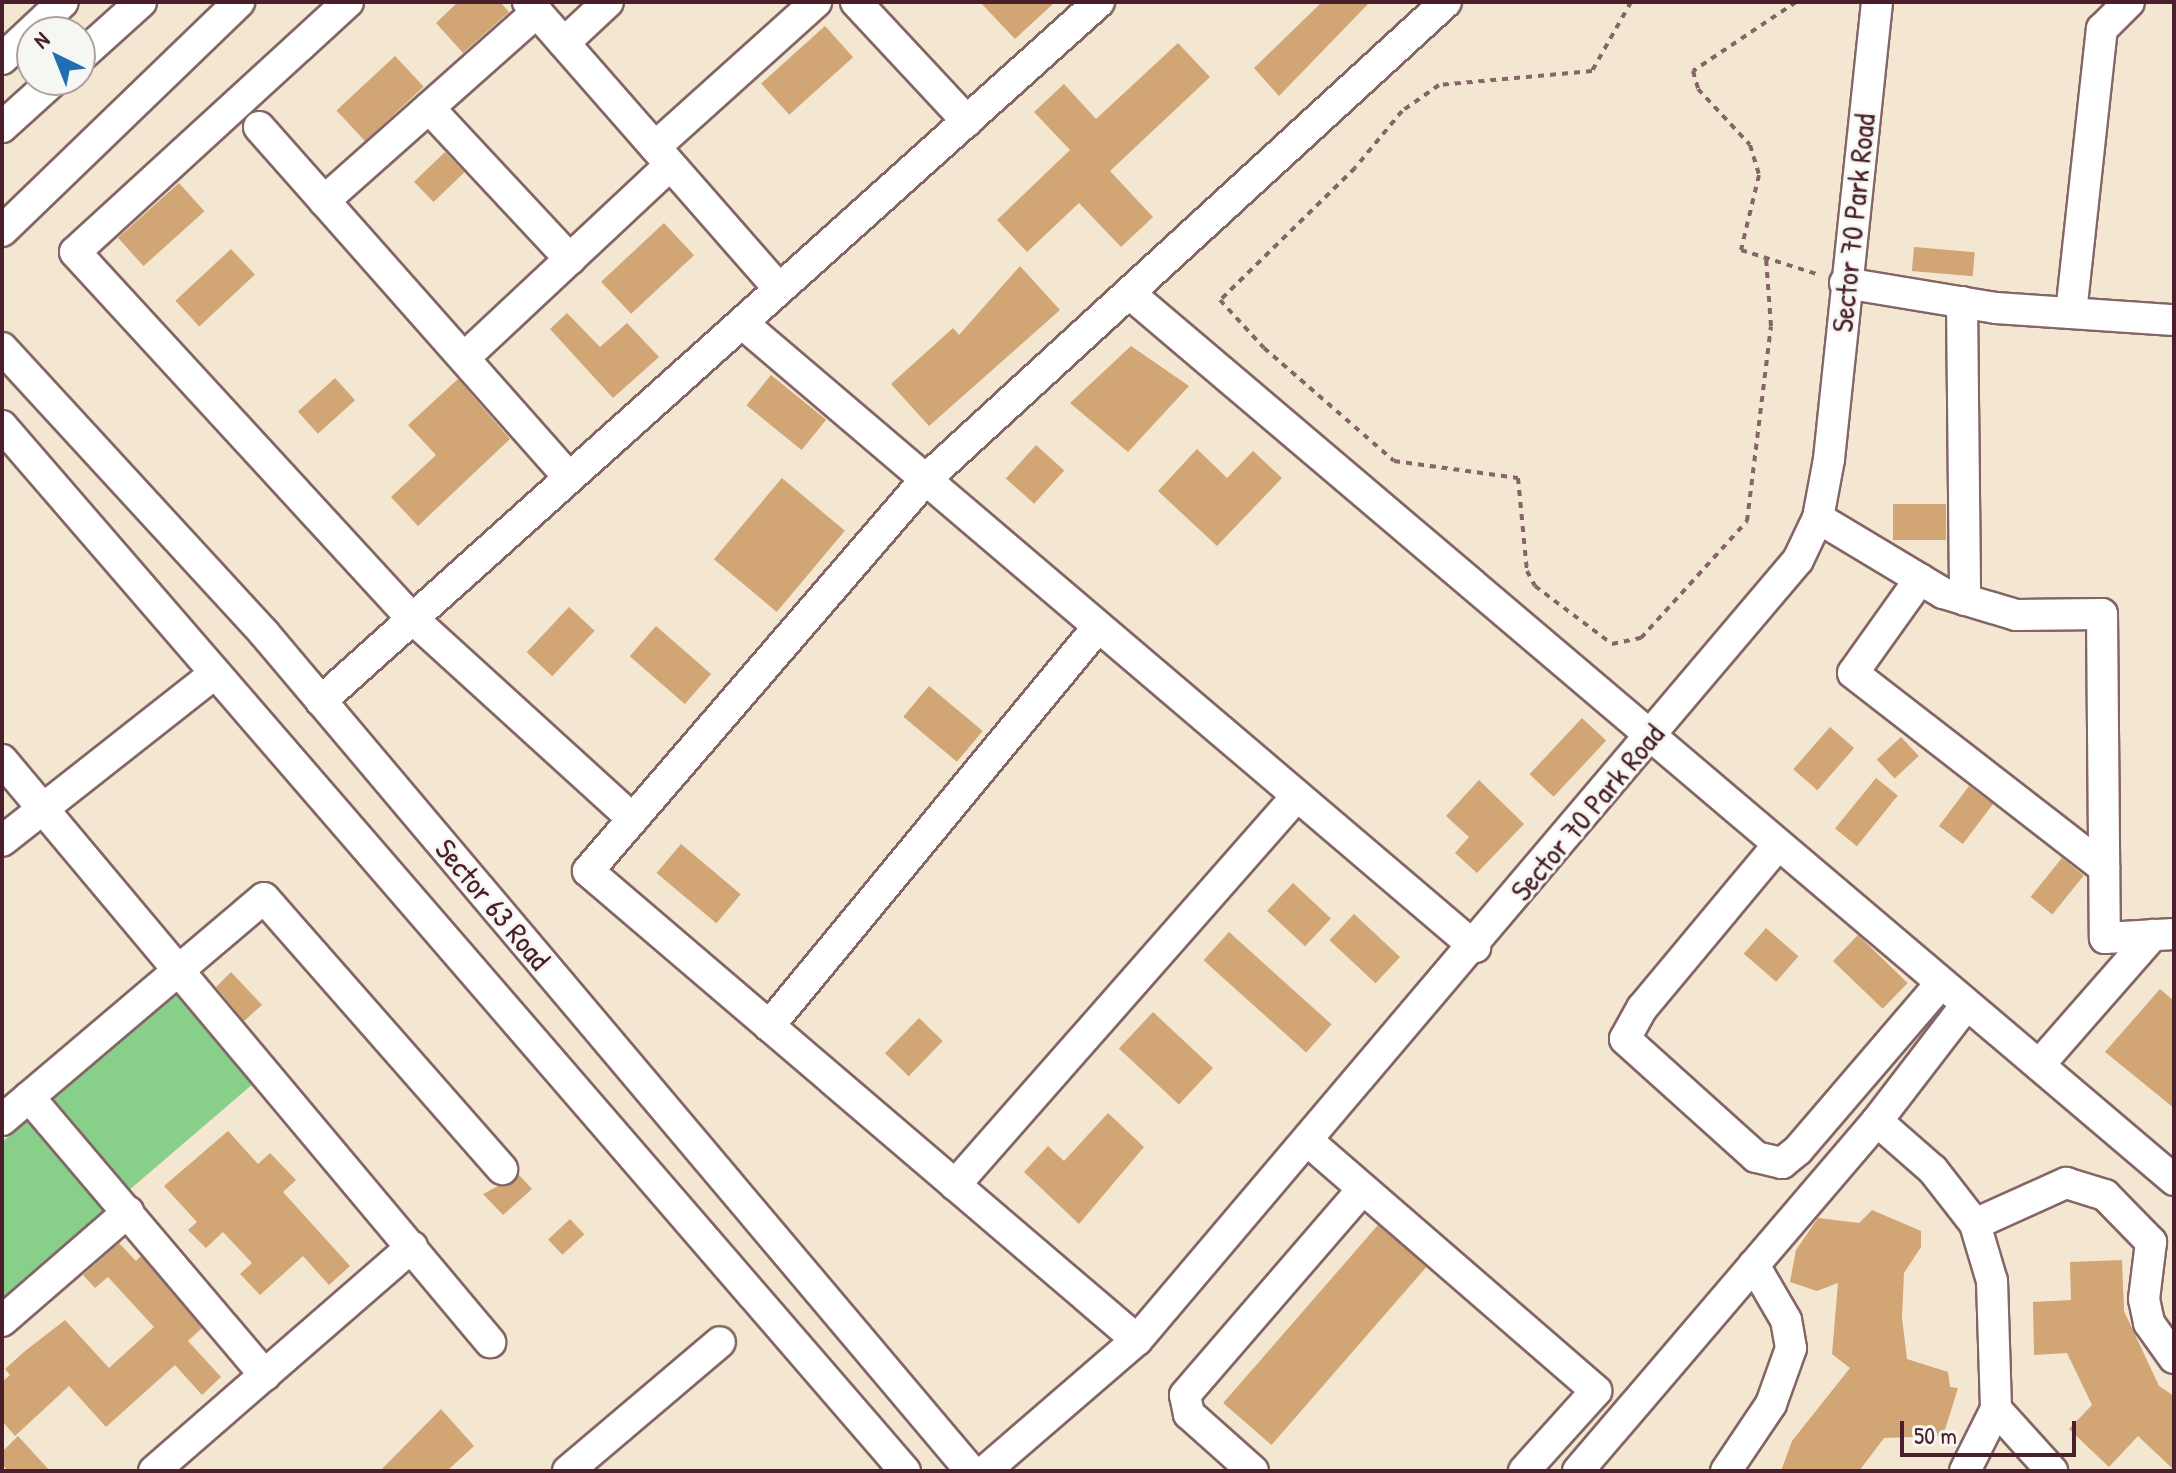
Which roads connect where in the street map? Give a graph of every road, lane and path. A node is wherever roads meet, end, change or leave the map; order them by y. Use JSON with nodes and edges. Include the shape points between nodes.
{"nodes":[{"id":1,"x":63,"y":2,"type":"edge"},
{"id":2,"x":141,"y":2,"type":"edge"},
{"id":3,"x":239,"y":2,"type":"edge"},
{"id":4,"x":348,"y":2,"type":"edge"},
{"id":5,"x":608,"y":2,"type":"edge"},
{"id":6,"x":816,"y":2,"type":"edge"},
{"id":7,"x":856,"y":2,"type":"edge"},
{"id":8,"x":1099,"y":2,"type":"edge"},
{"id":9,"x":1446,"y":2,"type":"edge"},
{"id":10,"x":1631,"y":2,"type":"edge"},
{"id":11,"x":1796,"y":2,"type":"edge"},
{"id":12,"x":1877,"y":2,"type":"edge"},
{"id":13,"x":2129,"y":2,"type":"edge"},
{"id":14,"x":532,"y":7,"type":"edge"},
{"id":15,"x":96,"y":43,"type":"edge"},
{"id":16,"x":564,"y":43,"type":"junction"},
{"id":17,"x":2,"y":59,"type":"edge"},
{"id":18,"x":36,"y":96,"type":"edge"},
{"id":19,"x":429,"y":108,"type":"junction"},
{"id":20,"x":967,"y":121,"type":"junction"},
{"id":21,"x":2,"y":127,"type":"edge"},
{"id":22,"x":259,"y":127,"type":"dead end"},
{"id":23,"x":663,"y":156,"type":"junction"},
{"id":24,"x":324,"y":201,"type":"junction"},
{"id":25,"x":2,"y":231,"type":"edge"},
{"id":26,"x":1766,"y":258,"type":"junction"},
{"id":27,"x":570,"y":259,"type":"junction"},
{"id":28,"x":1845,"y":283,"type":"junction"},
{"id":29,"x":779,"y":289,"type":"junction"},
{"id":30,"x":1129,"y":293,"type":"junction"},
{"id":31,"x":1962,"y":302,"type":"junction"},
{"id":32,"x":2071,"y":313,"type":"junction"},
{"id":33,"x":2174,"y":320,"type":"edge"},
{"id":34,"x":742,"y":323,"type":"junction"},
{"id":35,"x":2,"y":348,"type":"edge"},
{"id":36,"x":464,"y":358,"type":"junction"},
{"id":37,"x":2,"y":426,"type":"edge"},
{"id":38,"x":569,"y":478,"type":"junction"},
{"id":39,"x":925,"y":480,"type":"junction"},
{"id":40,"x":1818,"y":518,"type":"junction"},
{"id":41,"x":1920,"y":579,"type":"junction"},
{"id":42,"x":1965,"y":600,"type":"junction"},
{"id":43,"x":413,"y":619,"type":"junction"},
{"id":44,"x":1098,"y":627,"type":"junction"},
{"id":45,"x":214,"y":674,"type":"junction"},
{"id":46,"x":321,"y":701,"type":"junction"},
{"id":47,"x":1650,"y":736,"type":"junction"},
{"id":48,"x":2,"y":760,"type":"edge"},
{"id":49,"x":1297,"y":796,"type":"junction"},
{"id":50,"x":42,"y":806,"type":"junction"},
{"id":51,"x":633,"y":819,"type":"junction"},
{"id":52,"x":2,"y":841,"type":"edge"},
{"id":53,"x":1778,"y":845,"type":"junction"},
{"id":54,"x":2104,"y":868,"type":"junction"},
{"id":55,"x":2163,"y":935,"type":"edge"},
{"id":56,"x":1475,"y":947,"type":"junction"},
{"id":57,"x":180,"y":968,"type":"junction"},
{"id":58,"x":1941,"y":983,"type":"junction"},
{"id":59,"x":1966,"y":1005,"type":"junction"},
{"id":60,"x":769,"y":1026,"type":"junction"},
{"id":61,"x":2039,"y":1065,"type":"junction"},
{"id":62,"x":29,"y":1097,"type":"junction"},
{"id":63,"x":2,"y":1120,"type":"edge"},
{"id":64,"x":1877,"y":1121,"type":"junction"},
{"id":65,"x":1309,"y":1142,"type":"junction"},
{"id":66,"x":502,"y":1169,"type":"dead end"},
{"id":67,"x":2174,"y":1180,"type":"edge"},
{"id":68,"x":955,"y":1185,"type":"junction"},
{"id":69,"x":1363,"y":1189,"type":"junction"},
{"id":70,"x":128,"y":1212,"type":"junction"},
{"id":71,"x":1975,"y":1224,"type":"junction"},
{"id":72,"x":412,"y":1247,"type":"junction"},
{"id":73,"x":1754,"y":1265,"type":"junction"},
{"id":74,"x":2,"y":1321,"type":"edge"},
{"id":75,"x":1137,"y":1340,"type":"junction"},
{"id":76,"x":490,"y":1342,"type":"dead end"},
{"id":77,"x":720,"y":1342,"type":"dead end"},
{"id":78,"x":2174,"y":1358,"type":"edge"},
{"id":79,"x":265,"y":1375,"type":"junction"},
{"id":80,"x":1996,"y":1409,"type":"junction"},
{"id":81,"x":154,"y":1471,"type":"edge"},
{"id":82,"x":568,"y":1471,"type":"edge"},
{"id":83,"x":905,"y":1471,"type":"edge"},
{"id":84,"x":971,"y":1471,"type":"edge"},
{"id":85,"x":985,"y":1471,"type":"edge"},
{"id":86,"x":1253,"y":1471,"type":"edge"},
{"id":87,"x":1524,"y":1471,"type":"edge"},
{"id":88,"x":1578,"y":1471,"type":"edge"},
{"id":89,"x":1726,"y":1471,"type":"edge"},
{"id":90,"x":1965,"y":1471,"type":"edge"},
{"id":91,"x":2052,"y":1471,"type":"edge"}],
"edges":[{"from":1,"to":17,"type":"street"},
{"from":2,"to":15,"type":"street"},
{"from":3,"to":25,"type":"street"},
{"from":4,"to":43,"type":"street","via":[[75,252]]},
{"from":5,"to":16,"type":"street"},
{"from":6,"to":23,"type":"street"},
{"from":7,"to":20,"type":"street"},
{"from":8,"to":20,"type":"street"},
{"from":9,"to":30,"type":"street"},
{"from":10,"to":26,"type":"path","via":[[1592,71],[1469,79],[1427,93],[1220,300],[1264,348],[1394,461],[1518,478],[1527,571],[1535,586],[1612,644],[1641,638],[1747,521],[1771,326]]},
{"from":11,"to":26,"type":"path","via":[[1693,71],[1698,89],[1750,145],[1759,175],[1741,250]]},
{"from":12,"to":28,"type":"street","name":"Sector 70 Park Road"},
{"from":13,"to":32,"type":"street","via":[[2102,29]]},
{"from":14,"to":16,"type":"street"},
{"from":14,"to":19,"type":"street"},
{"from":16,"to":23,"type":"street"},
{"from":18,"to":21,"type":"street"},
{"from":19,"to":24,"type":"street"},
{"from":19,"to":27,"type":"street"},
{"from":20,"to":29,"type":"street"},
{"from":22,"to":24,"type":"street"},
{"from":23,"to":27,"type":"street"},
{"from":23,"to":29,"type":"street"},
{"from":24,"to":36,"type":"street"},
{"from":26,"to":28,"type":"path"},
{"from":27,"to":36,"type":"street"},
{"from":28,"to":31,"type":"street"},
{"from":28,"to":40,"type":"street","name":"Sector 70 Park Road"},
{"from":29,"to":34,"type":"street"},
{"from":30,"to":39,"type":"street"},
{"from":30,"to":47,"type":"street"},
{"from":31,"to":32,"type":"street"},
{"from":31,"to":42,"type":"street"},
{"from":32,"to":33,"type":"street"},
{"from":34,"to":38,"type":"street"},
{"from":34,"to":39,"type":"street"},
{"from":35,"to":46,"type":"street","name":"Sector 63 Road"},
{"from":36,"to":38,"type":"street"},
{"from":37,"to":45,"type":"street","name":"Sector 63 Road"},
{"from":38,"to":43,"type":"street"},
{"from":39,"to":44,"type":"street"},
{"from":39,"to":51,"type":"street"},
{"from":40,"to":41,"type":"street"},
{"from":40,"to":47,"type":"street","name":"Sector 70 Park Road","via":[[1760,612]]},
{"from":41,"to":42,"type":"street"},
{"from":41,"to":54,"type":"street","via":[[1853,673]]},
{"from":42,"to":54,"type":"street","via":[[2016,615],[2102,614]]},
{"from":43,"to":46,"type":"street"},
{"from":43,"to":51,"type":"street"},
{"from":44,"to":49,"type":"street"},
{"from":44,"to":60,"type":"street"},
{"from":45,"to":50,"type":"street"},
{"from":45,"to":83,"type":"street","name":"Sector 63 Road"},
{"from":46,"to":84,"type":"street","name":"Sector 63 Road"},
{"from":47,"to":53,"type":"street"},
{"from":47,"to":56,"type":"street","name":"Sector 70 Park Road"},
{"from":48,"to":50,"type":"street"},
{"from":49,"to":56,"type":"street"},
{"from":49,"to":68,"type":"street"},
{"from":50,"to":52,"type":"street"},
{"from":50,"to":57,"type":"street"},
{"from":51,"to":60,"type":"street","via":[[588,871]]},
{"from":53,"to":58,"type":"street"},
{"from":53,"to":58,"type":"street","via":[[1642,1008],[1625,1039],[1756,1157],[1782,1163],[1798,1150]]},
{"from":54,"to":55,"type":"street","via":[[2105,938]]},
{"from":55,"to":61,"type":"street"},
{"from":56,"to":65,"type":"street","name":"Sector 70 Park Road"},
{"from":57,"to":62,"type":"street"},
{"from":57,"to":66,"type":"street","via":[[264,898]]},
{"from":57,"to":72,"type":"street"},
{"from":58,"to":59,"type":"street"},
{"from":59,"to":61,"type":"street"},
{"from":59,"to":64,"type":"street"},
{"from":60,"to":68,"type":"street"},
{"from":61,"to":67,"type":"street"},
{"from":62,"to":63,"type":"street"},
{"from":62,"to":70,"type":"street"},
{"from":64,"to":71,"type":"street","via":[[1933,1170]]},
{"from":64,"to":73,"type":"street"},
{"from":65,"to":69,"type":"street"},
{"from":65,"to":75,"type":"street","name":"Sector 70 Park Road"},
{"from":68,"to":75,"type":"street"},
{"from":69,"to":86,"type":"street","via":[[1185,1395],[1189,1414]]},
{"from":69,"to":87,"type":"street","via":[[1596,1391]]},
{"from":70,"to":74,"type":"street"},
{"from":70,"to":79,"type":"street"},
{"from":71,"to":78,"type":"street","via":[[2066,1183],[2105,1195],[2151,1242],[2144,1299],[2149,1323]]},
{"from":71,"to":80,"type":"street","via":[[1992,1281]]},
{"from":72,"to":76,"type":"street"},
{"from":72,"to":79,"type":"street"},
{"from":73,"to":88,"type":"street"},
{"from":73,"to":89,"type":"street","via":[[1786,1320],[1791,1348],[1778,1391]]},
{"from":75,"to":85,"type":"street","name":"Sector 70 Park Road"},
{"from":77,"to":82,"type":"street"},
{"from":79,"to":81,"type":"street"},
{"from":80,"to":90,"type":"street"},
{"from":80,"to":91,"type":"street"}]}
